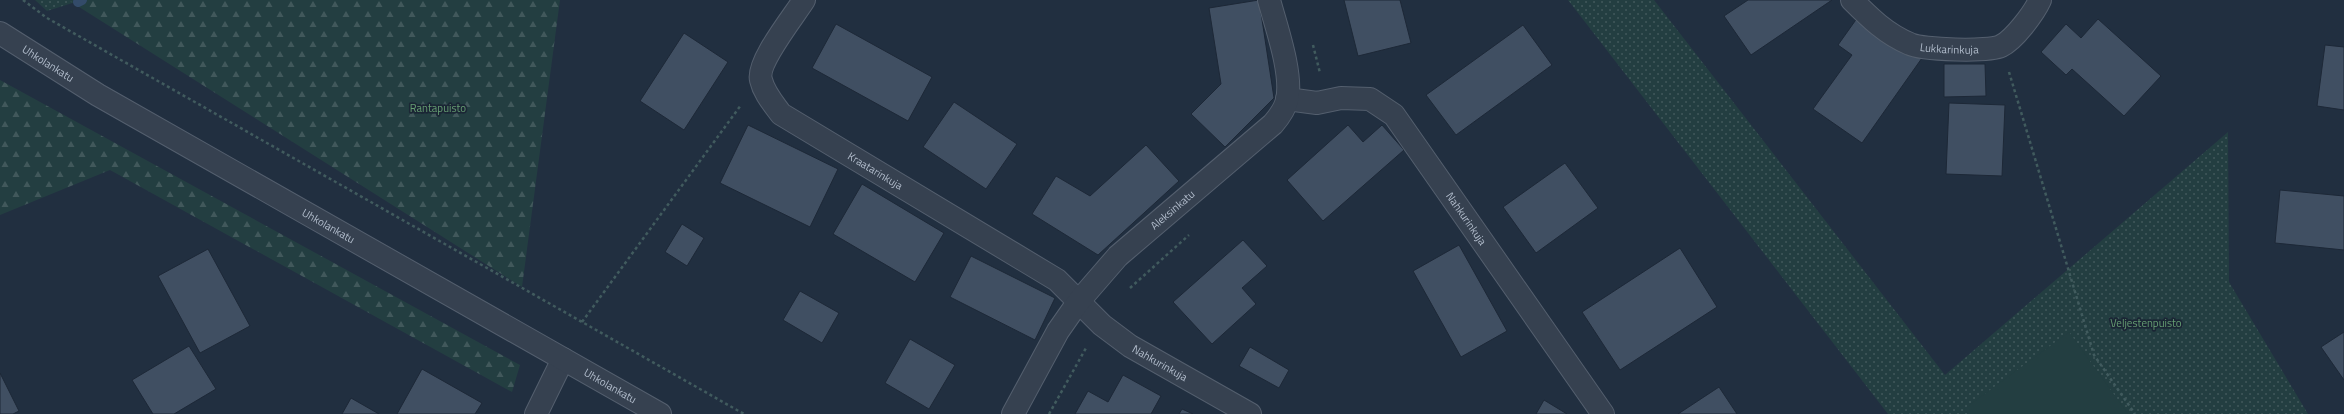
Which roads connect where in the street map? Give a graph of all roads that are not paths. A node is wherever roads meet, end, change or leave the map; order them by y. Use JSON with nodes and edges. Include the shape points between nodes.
{"nodes":[{"id":1,"x":804,"y":0,"type":"edge"},
{"id":2,"x":1269,"y":0,"type":"edge"},
{"id":3,"x":1852,"y":0,"type":"edge"},
{"id":4,"x":2040,"y":0,"type":"edge"},
{"id":5,"x":0,"y":33,"type":"edge"},
{"id":6,"x":1287,"y":100,"type":"junction"},
{"id":7,"x":1078,"y":301,"type":"junction"},
{"id":8,"x":563,"y":359,"type":"junction"},
{"id":9,"x":536,"y":414,"type":"edge"},
{"id":10,"x":660,"y":414,"type":"edge"},
{"id":11,"x":1013,"y":414,"type":"edge"},
{"id":12,"x":1250,"y":414,"type":"edge"},
{"id":13,"x":1603,"y":414,"type":"edge"}],
"edges":[{"from":1,"to":7,"type":"street","name":"Kraatarinkuja","via":[[765,57],[760,78],[767,97],[781,114],[1056,280]]},
{"from":2,"to":6,"type":"street","name":"Aleksinkatu","via":[[1286,66]]},
{"from":3,"to":4,"type":"street","name":"Lukkarinkuja","via":[[1884,31],[1912,45],[1967,50],[2001,46],[2033,16]]},
{"from":5,"to":8,"type":"street","name":"Uhkolankatu","via":[[105,99]]},
{"from":6,"to":7,"type":"street","name":"Aleksinkatu","via":[[1281,115],[1273,124],[1118,256]]},
{"from":6,"to":13,"type":"street","name":"Nahkurinkuja","via":[[1316,103],[1341,98],[1370,99],[1394,115]]},
{"from":7,"to":11,"type":"street","name":"Aleksinkatu","via":[[1058,331]]},
{"from":7,"to":12,"type":"street","name":"Nahkurinkuja","via":[[1102,325],[1130,346]]},
{"from":8,"to":9,"type":"street"},
{"from":8,"to":10,"type":"street","name":"Uhkolankatu"}]}
